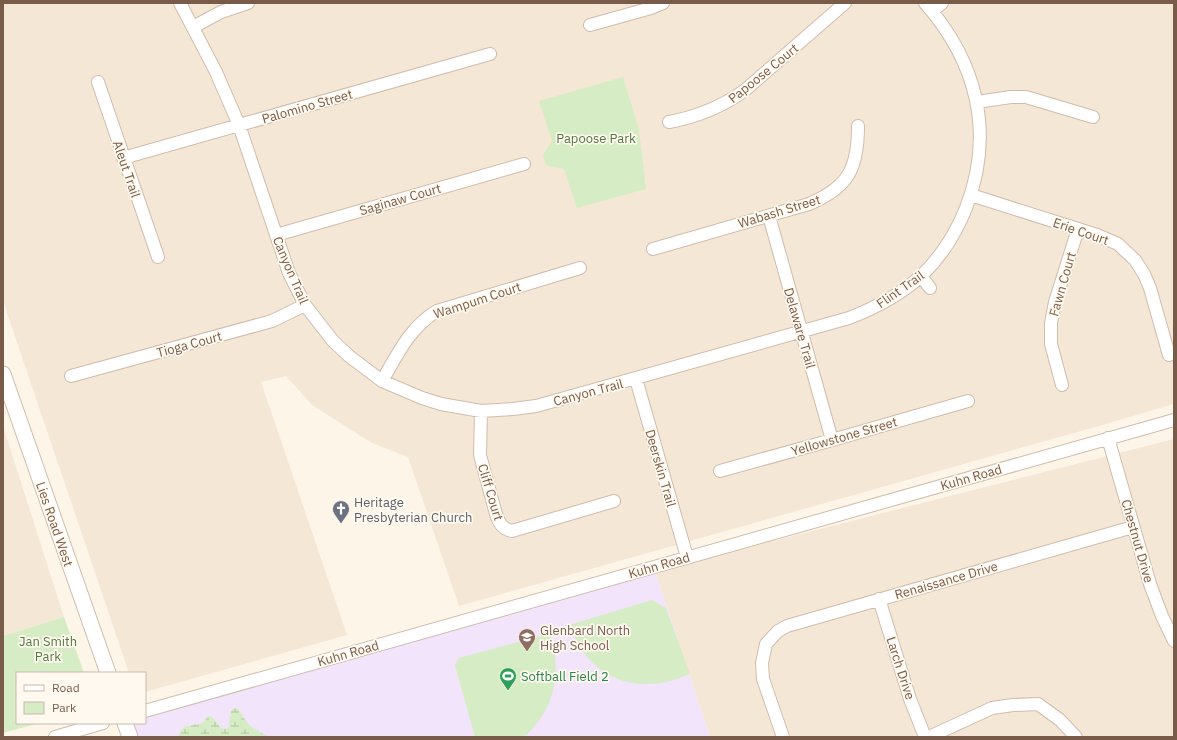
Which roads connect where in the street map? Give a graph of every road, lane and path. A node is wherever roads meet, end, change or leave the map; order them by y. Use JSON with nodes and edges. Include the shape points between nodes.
{"nodes":[{"id":1,"x":180,"y":3,"type":"edge"},
{"id":2,"x":248,"y":3,"type":"edge"},
{"id":3,"x":663,"y":3,"type":"edge"},
{"id":4,"x":845,"y":3,"type":"edge"},
{"id":5,"x":942,"y":3,"type":"edge"},
{"id":6,"x":929,"y":7,"type":"edge"},
{"id":7,"x":590,"y":25,"type":"dead end"},
{"id":8,"x":193,"y":26,"type":"junction"},
{"id":9,"x":490,"y":54,"type":"dead end"},
{"id":10,"x":98,"y":82,"type":"dead end"},
{"id":11,"x":977,"y":102,"type":"junction"},
{"id":12,"x":1093,"y":117,"type":"dead end"},
{"id":13,"x":670,"y":122,"type":"dead end"},
{"id":14,"x":239,"y":125,"type":"junction"},
{"id":15,"x":858,"y":126,"type":"dead end"},
{"id":16,"x":123,"y":158,"type":"junction"},
{"id":17,"x":524,"y":164,"type":"dead end"},
{"id":18,"x":971,"y":195,"type":"junction"},
{"id":19,"x":769,"y":216,"type":"junction"},
{"id":20,"x":1078,"y":229,"type":"junction"},
{"id":21,"x":276,"y":235,"type":"junction"},
{"id":22,"x":652,"y":248,"type":"dead end"},
{"id":23,"x":158,"y":257,"type":"dead end"},
{"id":24,"x":580,"y":268,"type":"dead end"},
{"id":25,"x":921,"y":276,"type":"junction"},
{"id":26,"x":930,"y":288,"type":"dead end"},
{"id":27,"x":305,"y":305,"type":"junction"},
{"id":28,"x":801,"y":332,"type":"junction"},
{"id":29,"x":1169,"y":355,"type":"dead end"},
{"id":30,"x":3,"y":374,"type":"edge"},
{"id":31,"x":71,"y":376,"type":"dead end"},
{"id":32,"x":636,"y":379,"type":"junction"},
{"id":33,"x":382,"y":381,"type":"junction"},
{"id":34,"x":1062,"y":385,"type":"dead end"},
{"id":35,"x":968,"y":401,"type":"dead end"},
{"id":36,"x":481,"y":411,"type":"junction"},
{"id":37,"x":1174,"y":420,"type":"edge"},
{"id":38,"x":1108,"y":438,"type":"junction"},
{"id":39,"x":832,"y":440,"type":"junction"},
{"id":40,"x":720,"y":471,"type":"dead end"},
{"id":41,"x":614,"y":501,"type":"dead end"},
{"id":42,"x":1133,"y":527,"type":"junction"},
{"id":43,"x":687,"y":557,"type":"junction"},
{"id":44,"x":879,"y":598,"type":"junction"},
{"id":45,"x":1174,"y":641,"type":"edge"},
{"id":46,"x":108,"y":672,"type":"edge"},
{"id":47,"x":146,"y":711,"type":"edge"},
{"id":48,"x":100,"y":724,"type":"edge"},
{"id":49,"x":125,"y":724,"type":"edge"},
{"id":50,"x":55,"y":737,"type":"edge"},
{"id":51,"x":130,"y":737,"type":"edge"},
{"id":52,"x":783,"y":737,"type":"edge"},
{"id":53,"x":925,"y":737,"type":"edge"},
{"id":54,"x":929,"y":737,"type":"edge"},
{"id":55,"x":1076,"y":737,"type":"edge"}],
"edges":[{"from":1,"to":8,"type":"street","name":"Canyon Trail"},
{"from":2,"to":8,"type":"street","via":[[221,12]]},
{"from":3,"to":7,"type":"street"},
{"from":4,"to":13,"type":"street","name":"Papoose Court","via":[[733,99],[712,110]]},
{"from":5,"to":6,"type":"street"},
{"from":6,"to":11,"type":"street","name":"Flint Trail","via":[[960,51]]},
{"from":8,"to":14,"type":"street","name":"Canyon Trail"},
{"from":9,"to":14,"type":"street","name":"Palomino Street"},
{"from":10,"to":16,"type":"street","name":"Aleut Trail"},
{"from":11,"to":12,"type":"street","via":[[1010,97],[1026,98]]},
{"from":11,"to":18,"type":"street","name":"Flint Trail","via":[[980,153]]},
{"from":14,"to":16,"type":"street","name":"Palomino Street"},
{"from":14,"to":21,"type":"street","name":"Canyon Trail"},
{"from":15,"to":19,"type":"street","name":"Wabash Street","via":[[856,159],[837,189],[809,204]]},
{"from":16,"to":23,"type":"street","name":"Aleut Trail"},
{"from":17,"to":21,"type":"street","name":"Saginaw Court"},
{"from":18,"to":20,"type":"street","name":"Erie Court"},
{"from":18,"to":25,"type":"street","name":"Flint Trail","via":[[958,228]]},
{"from":19,"to":22,"type":"street","name":"Wabash Street"},
{"from":19,"to":28,"type":"street","name":"Delaware Trail"},
{"from":20,"to":29,"type":"street","name":"Erie Court","via":[[1118,244],[1135,260],[1150,288]]},
{"from":20,"to":34,"type":"street","name":"Fawn Court","via":[[1051,323],[1051,344]]},
{"from":21,"to":27,"type":"street","name":"Canyon Trail","via":[[289,273]]},
{"from":24,"to":33,"type":"street","name":"Wampum Court","via":[[436,311],[414,328]]},
{"from":25,"to":26,"type":"street"},
{"from":25,"to":28,"type":"street","name":"Flint Trail","via":[[873,308]]},
{"from":27,"to":31,"type":"street","name":"Tioga Court","via":[[272,321]]},
{"from":27,"to":33,"type":"street","name":"Canyon Trail","via":[[333,341]]},
{"from":28,"to":32,"type":"street","name":"Flint Trail"},
{"from":28,"to":39,"type":"street","name":"Delaware Trail"},
{"from":30,"to":46,"type":"street","name":"Lies Road West"},
{"from":32,"to":36,"type":"street","name":"Canyon Trail","via":[[536,406]]},
{"from":32,"to":43,"type":"street","name":"Deerskin Trail"},
{"from":33,"to":36,"type":"street","name":"Canyon Trail","via":[[441,404]]},
{"from":35,"to":39,"type":"street","name":"Yellowstone Street"},
{"from":36,"to":41,"type":"street","name":"Cliff Court","via":[[480,455],[502,532]]},
{"from":37,"to":38,"type":"street","name":"Kuhn Road"},
{"from":38,"to":42,"type":"street","name":"Chestnut Drive"},
{"from":38,"to":43,"type":"street","name":"Kuhn Road"},
{"from":39,"to":40,"type":"street","name":"Yellowstone Street"},
{"from":42,"to":44,"type":"street","name":"Renaissance Drive"},
{"from":42,"to":45,"type":"street","name":"Chestnut Drive","via":[[1150,584]]},
{"from":43,"to":47,"type":"street","name":"Kuhn Road"},
{"from":44,"to":52,"type":"street","name":"Renaissance Drive","via":[[787,626],[778,631],[766,644],[762,663],[763,679]]},
{"from":44,"to":53,"type":"street","name":"Larch Drive","via":[[910,699]]},
{"from":48,"to":50,"type":"street"},
{"from":49,"to":51,"type":"street"},
{"from":54,"to":55,"type":"street","via":[[992,708],[1038,704],[1060,720]]}]}
